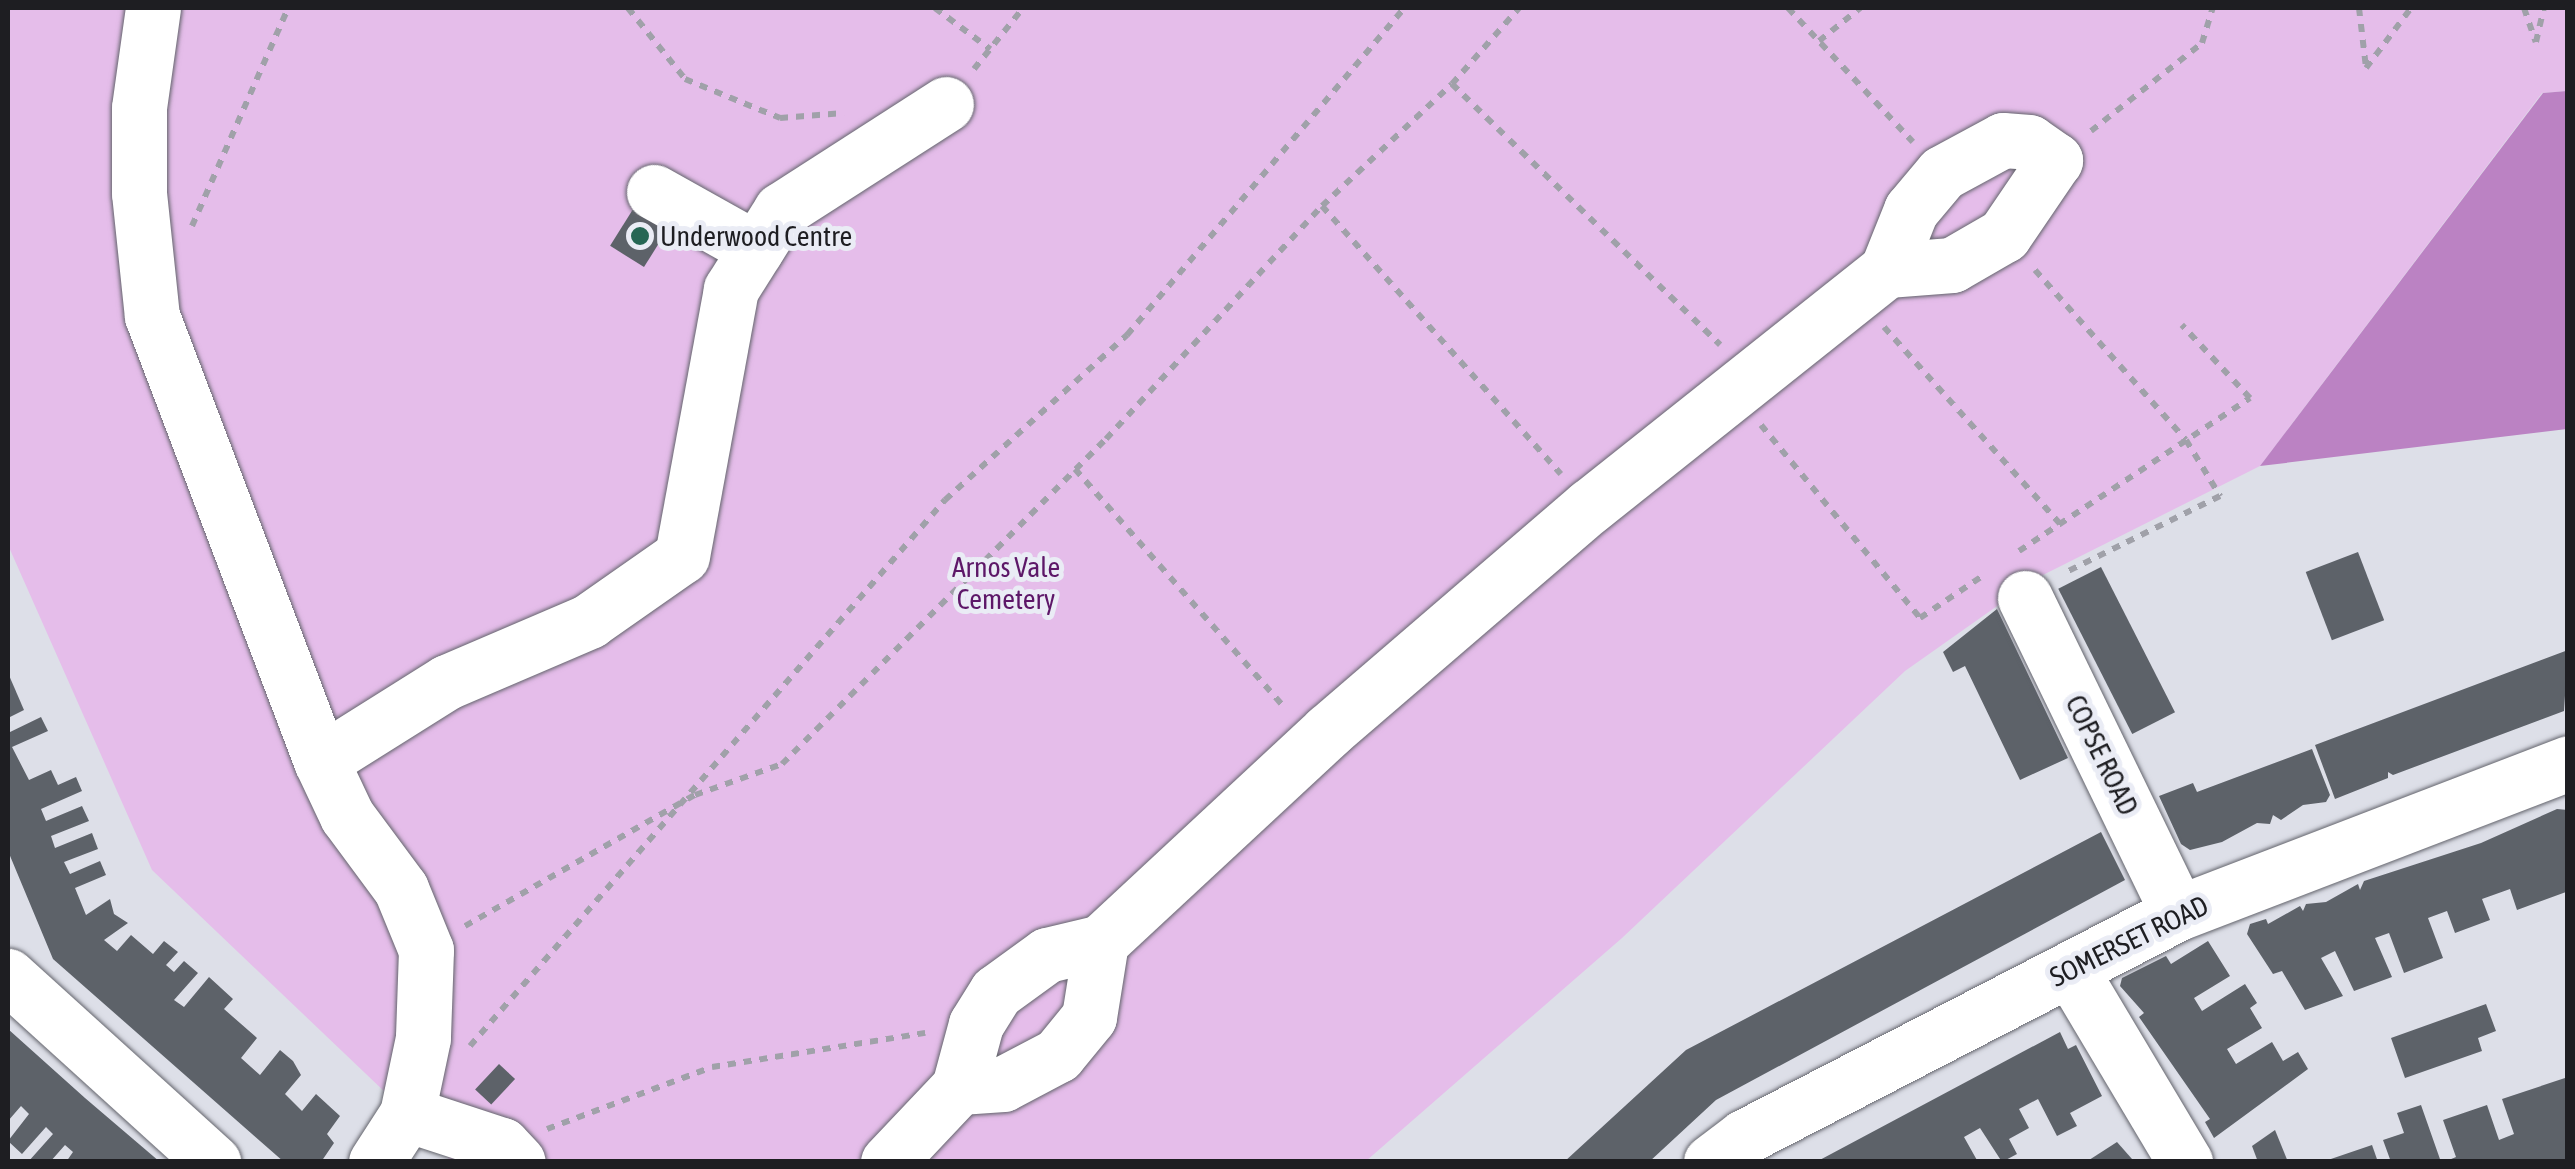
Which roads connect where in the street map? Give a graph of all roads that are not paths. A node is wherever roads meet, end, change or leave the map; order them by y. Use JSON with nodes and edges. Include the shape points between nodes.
{"nodes":[{"id":1,"x":153,"y":8,"type":"edge"},
{"id":2,"x":946,"y":104,"type":"road end"},
{"id":3,"x":654,"y":192,"type":"dead end"},
{"id":4,"x":756,"y":249,"type":"junction"},
{"id":5,"x":1871,"y":283,"type":"junction"},
{"id":6,"x":2012,"y":573,"type":"road end"},
{"id":7,"x":321,"y":761,"type":"junction"},
{"id":8,"x":2568,"y":763,"type":"edge"},
{"id":9,"x":2178,"y":913,"type":"junction"},
{"id":10,"x":1102,"y":942,"type":"junction"},
{"id":11,"x":2070,"y":969,"type":"junction"},
{"id":12,"x":8,"y":976,"type":"edge"},
{"id":13,"x":959,"y":1088,"type":"junction"},
{"id":14,"x":407,"y":1114,"type":"junction"},
{"id":15,"x":510,"y":1153,"type":"edge"},
{"id":16,"x":213,"y":1162,"type":"edge"},
{"id":17,"x":376,"y":1162,"type":"edge"},
{"id":18,"x":888,"y":1162,"type":"edge"},
{"id":19,"x":1711,"y":1162,"type":"edge"},
{"id":20,"x":2185,"y":1162,"type":"edge"}],
"edges":[{"from":1,"to":7,"type":"street","via":[[139,159],[152,316]]},
{"from":2,"to":4,"type":"street","via":[[780,210]]},
{"from":3,"to":4,"type":"street"},
{"from":4,"to":7,"type":"street","via":[[731,290],[682,556],[589,621],[448,682]]},
{"from":5,"to":5,"type":"street","via":[[1911,210],[1942,172],[2003,140],[2029,142],[2055,160],[2004,236],[1952,264]]},
{"from":5,"to":10,"type":"street","via":[[1590,506],[1315,742]]},
{"from":6,"to":9,"type":"street","name":"COPSE ROAD"},
{"from":7,"to":14,"type":"street","via":[[348,816],[401,889],[426,950],[423,1038]]},
{"from":8,"to":9,"type":"street","name":"SOMERSET ROAD"},
{"from":9,"to":11,"type":"street","name":"SOMERSET ROAD"},
{"from":10,"to":13,"type":"street","via":[[1047,955],[1018,972],[976,1024]]},
{"from":10,"to":13,"type":"street","via":[[1090,1017],[1058,1055],[1003,1084]]},
{"from":11,"to":19,"type":"street","name":"SOMERSET ROAD","via":[[1744,1136]]},
{"from":11,"to":20,"type":"street"},
{"from":12,"to":16,"type":"street"},
{"from":13,"to":18,"type":"street"},
{"from":14,"to":15,"type":"street"},
{"from":14,"to":17,"type":"street"}]}
